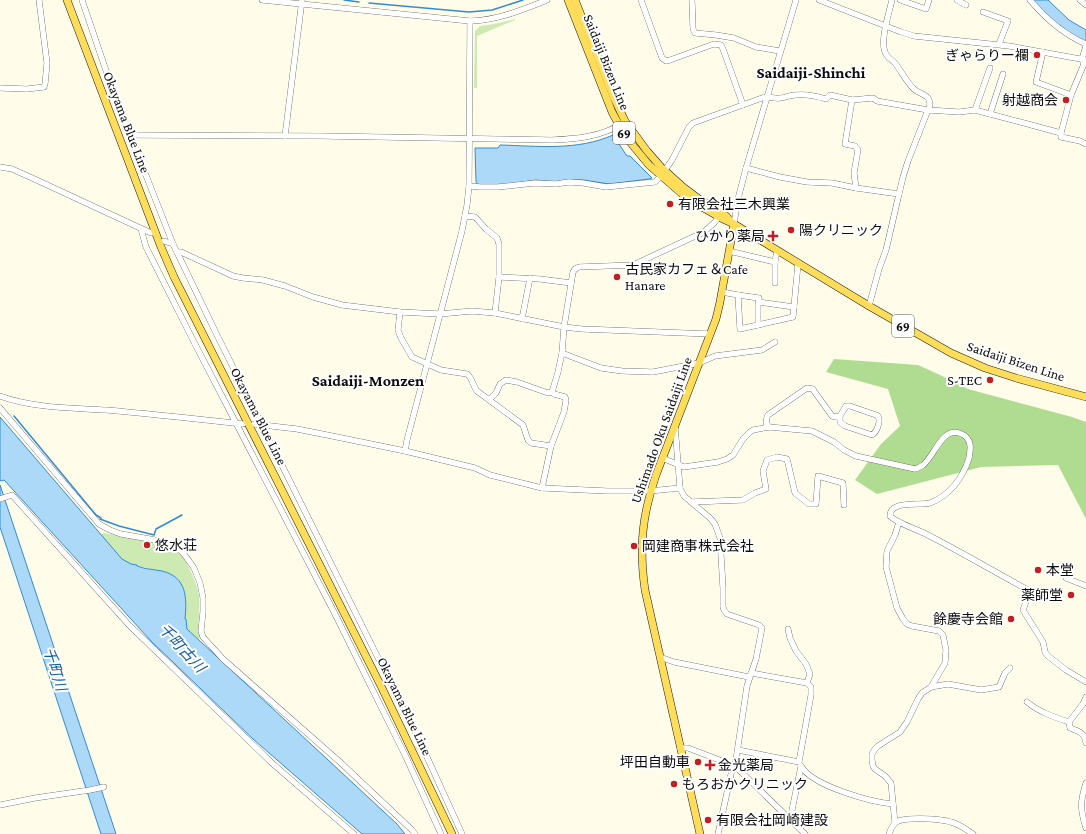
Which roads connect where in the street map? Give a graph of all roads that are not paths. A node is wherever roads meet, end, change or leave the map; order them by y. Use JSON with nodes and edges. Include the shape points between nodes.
{"nodes":[{"id":1,"x":39,"y":0,"type":"edge"},
{"id":2,"x":67,"y":0,"type":"edge"},
{"id":3,"x":82,"y":0,"type":"edge"},
{"id":4,"x":262,"y":0,"type":"edge"},
{"id":5,"x":548,"y":0,"type":"edge"},
{"id":6,"x":568,"y":0,"type":"edge"},
{"id":7,"x":575,"y":0,"type":"edge"},
{"id":8,"x":641,"y":0,"type":"edge"},
{"id":9,"x":692,"y":0,"type":"edge"},
{"id":10,"x":796,"y":0,"type":"edge"},
{"id":11,"x":819,"y":0,"type":"edge"},
{"id":12,"x":892,"y":0,"type":"edge"},
{"id":13,"x":900,"y":0,"type":"edge"},
{"id":14,"x":929,"y":0,"type":"edge"},
{"id":15,"x":957,"y":0,"type":"edge"},
{"id":16,"x":1030,"y":0,"type":"edge"},
{"id":17,"x":1080,"y":0,"type":"edge"},
{"id":18,"x":301,"y":2,"type":"edge"},
{"id":19,"x":966,"y":5,"type":"dead end"},
{"id":20,"x":1086,"y":5,"type":"edge"},
{"id":21,"x":983,"y":12,"type":"dead end"},
{"id":22,"x":470,"y":21,"type":"junction"},
{"id":23,"x":886,"y":26,"type":"junction"},
{"id":24,"x":999,"y":44,"type":"junction"},
{"id":25,"x":1086,"y":45,"type":"edge"},
{"id":26,"x":780,"y":51,"type":"junction"},
{"id":27,"x":1043,"y":52,"type":"junction"},
{"id":28,"x":1084,"y":59,"type":"edge"},
{"id":29,"x":990,"y":68,"type":"dead end"},
{"id":30,"x":1003,"y":74,"type":"dead end"},
{"id":31,"x":0,"y":88,"type":"edge"},
{"id":32,"x":1071,"y":95,"type":"junction"},
{"id":33,"x":767,"y":97,"type":"junction"},
{"id":34,"x":852,"y":100,"type":"junction"},
{"id":35,"x":743,"y":104,"type":"junction"},
{"id":36,"x":928,"y":110,"type":"junction"},
{"id":37,"x":976,"y":110,"type":"junction"},
{"id":38,"x":990,"y":114,"type":"junction"},
{"id":39,"x":622,"y":123,"type":"junction"},
{"id":40,"x":1061,"y":133,"type":"junction"},
{"id":41,"x":131,"y":135,"type":"junction"},
{"id":42,"x":285,"y":136,"type":"junction"},
{"id":43,"x":470,"y":138,"type":"junction"},
{"id":44,"x":1086,"y":144,"type":"edge"},
{"id":45,"x":0,"y":167,"type":"edge"},
{"id":46,"x":746,"y":168,"type":"junction"},
{"id":47,"x":663,"y":173,"type":"junction"},
{"id":48,"x":469,"y":186,"type":"junction"},
{"id":49,"x":856,"y":188,"type":"junction"},
{"id":50,"x":899,"y":194,"type":"junction"},
{"id":51,"x":465,"y":216,"type":"junction"},
{"id":52,"x":719,"y":217,"type":"junction"},
{"id":53,"x":734,"y":224,"type":"junction"},
{"id":54,"x":141,"y":229,"type":"junction"},
{"id":55,"x":151,"y":233,"type":"dead end"},
{"id":56,"x":164,"y":241,"type":"dead end"},
{"id":57,"x":173,"y":244,"type":"junction"},
{"id":58,"x":777,"y":250,"type":"junction"},
{"id":59,"x":729,"y":251,"type":"junction"},
{"id":60,"x":177,"y":252,"type":"junction"},
{"id":61,"x":775,"y":262,"type":"junction"},
{"id":62,"x":798,"y":264,"type":"junction"},
{"id":63,"x":499,"y":277,"type":"junction"},
{"id":64,"x":530,"y":278,"type":"junction"},
{"id":65,"x":571,"y":283,"type":"junction"},
{"id":66,"x":775,"y":283,"type":"dead end"},
{"id":67,"x":722,"y":292,"type":"junction"},
{"id":68,"x":738,"y":295,"type":"junction"},
{"id":69,"x":758,"y":302,"type":"junction"},
{"id":70,"x":869,"y":306,"type":"junction"},
{"id":71,"x":794,"y":307,"type":"junction"},
{"id":72,"x":400,"y":312,"type":"junction"},
{"id":73,"x":495,"y":313,"type":"junction"},
{"id":74,"x":440,"y":314,"type":"junction"},
{"id":75,"x":522,"y":319,"type":"junction"},
{"id":76,"x":758,"y":325,"type":"junction"},
{"id":77,"x":564,"y":327,"type":"junction"},
{"id":78,"x":710,"y":334,"type":"junction"},
{"id":79,"x":775,"y":342,"type":"dead end"},
{"id":80,"x":562,"y":354,"type":"junction"},
{"id":81,"x":699,"y":363,"type":"junction"},
{"id":82,"x":427,"y":364,"type":"junction"},
{"id":83,"x":552,"y":392,"type":"junction"},
{"id":84,"x":0,"y":396,"type":"edge"},
{"id":85,"x":1086,"y":397,"type":"edge"},
{"id":86,"x":489,"y":400,"type":"junction"},
{"id":87,"x":0,"y":408,"type":"edge"},
{"id":88,"x":840,"y":416,"type":"junction"},
{"id":89,"x":236,"y":423,"type":"junction"},
{"id":90,"x":243,"y":424,"type":"dead end"},
{"id":91,"x":254,"y":424,"type":"dead end"},
{"id":92,"x":675,"y":424,"type":"junction"},
{"id":93,"x":263,"y":426,"type":"junction"},
{"id":94,"x":769,"y":427,"type":"junction"},
{"id":95,"x":551,"y":446,"type":"junction"},
{"id":96,"x":405,"y":452,"type":"junction"},
{"id":97,"x":662,"y":458,"type":"junction"},
{"id":98,"x":677,"y":465,"type":"junction"},
{"id":99,"x":542,"y":488,"type":"junction"},
{"id":100,"x":680,"y":488,"type":"junction"},
{"id":101,"x":650,"y":491,"type":"junction"},
{"id":102,"x":3,"y":498,"type":"edge"},
{"id":103,"x":691,"y":502,"type":"junction"},
{"id":104,"x":844,"y":505,"type":"dead end"},
{"id":105,"x":899,"y":522,"type":"junction"},
{"id":106,"x":1066,"y":578,"type":"dead end"},
{"id":107,"x":1086,"y":586,"type":"edge"},
{"id":108,"x":788,"y":629,"type":"dead end"},
{"id":109,"x":660,"y":657,"type":"junction"},
{"id":110,"x":1010,"y":668,"type":"dead end"},
{"id":111,"x":750,"y":675,"type":"junction"},
{"id":112,"x":1086,"y":682,"type":"edge"},
{"id":113,"x":807,"y":683,"type":"junction"},
{"id":114,"x":931,"y":687,"type":"junction"},
{"id":115,"x":1086,"y":697,"type":"edge"},
{"id":116,"x":1027,"y":702,"type":"dead end"},
{"id":117,"x":1068,"y":722,"type":"junction"},
{"id":118,"x":1086,"y":743,"type":"edge"},
{"id":119,"x":680,"y":748,"type":"junction"},
{"id":120,"x":738,"y":750,"type":"junction"},
{"id":121,"x":800,"y":764,"type":"junction"},
{"id":122,"x":734,"y":766,"type":"junction"},
{"id":123,"x":1086,"y":783,"type":"edge"},
{"id":124,"x":104,"y":787,"type":"dead end"},
{"id":125,"x":893,"y":804,"type":"junction"},
{"id":126,"x":0,"y":805,"type":"edge"},
{"id":127,"x":790,"y":820,"type":"junction"},
{"id":128,"x":895,"y":823,"type":"junction"},
{"id":129,"x":1086,"y":828,"type":"edge"},
{"id":130,"x":354,"y":834,"type":"edge"},
{"id":131,"x":415,"y":834,"type":"edge"},
{"id":132,"x":441,"y":834,"type":"edge"},
{"id":133,"x":452,"y":834,"type":"edge"},
{"id":134,"x":462,"y":834,"type":"edge"},
{"id":135,"x":700,"y":834,"type":"edge"},
{"id":136,"x":718,"y":834,"type":"edge"},
{"id":137,"x":805,"y":834,"type":"edge"},
{"id":138,"x":889,"y":834,"type":"edge"},
{"id":139,"x":974,"y":834,"type":"edge"}],
"edges":[{"from":1,"to":31,"type":"street","via":[[47,63],[44,87]]},
{"from":2,"to":133,"type":"main road","name":"Okayama Blue Line","via":[[174,277],[381,686]]},
{"from":3,"to":41,"type":"street"},
{"from":4,"to":18,"type":"street"},
{"from":5,"to":22,"type":"street","via":[[504,16]]},
{"from":6,"to":39,"type":"main road","name":"Saidaiji Bizen Line","number":"69","via":[[600,83]]},
{"from":7,"to":39,"type":"main road","name":"Saidaiji Bizen Line","number":"69"},
{"from":8,"to":35,"type":"street","via":[[662,58],[668,61],[714,44],[720,45]]},
{"from":9,"to":26,"type":"street","via":[[695,33],[734,38],[756,47]]},
{"from":10,"to":26,"type":"street"},
{"from":11,"to":23,"type":"street"},
{"from":12,"to":23,"type":"street"},
{"from":13,"to":14,"type":"street","via":[[926,9]]},
{"from":15,"to":19,"type":"street"},
{"from":16,"to":25,"type":"street","via":[[1058,28]]},
{"from":17,"to":20,"type":"street"},
{"from":18,"to":22,"type":"street"},
{"from":18,"to":42,"type":"street"},
{"from":21,"to":24,"type":"street","via":[[1008,21]]},
{"from":22,"to":43,"type":"street"},
{"from":23,"to":24,"type":"street","via":[[914,36]]},
{"from":23,"to":36,"type":"street","via":[[883,48],[907,81],[930,100]]},
{"from":24,"to":27,"type":"street"},
{"from":25,"to":28,"type":"street"},
{"from":26,"to":33,"type":"street"},
{"from":27,"to":28,"type":"street"},
{"from":27,"to":32,"type":"street","via":[[1036,82]]},
{"from":28,"to":32,"type":"street"},
{"from":29,"to":37,"type":"street"},
{"from":30,"to":38,"type":"street"},
{"from":32,"to":40,"type":"street"},
{"from":33,"to":34,"type":"street","via":[[813,94]]},
{"from":33,"to":35,"type":"street"},
{"from":33,"to":46,"type":"street"},
{"from":34,"to":36,"type":"street","via":[[873,98],[877,101]]},
{"from":34,"to":49,"type":"street","via":[[845,144],[855,146],[858,150],[854,173]]},
{"from":35,"to":47,"type":"street","via":[[693,123]]},
{"from":36,"to":37,"type":"street"},
{"from":36,"to":50,"type":"street","via":[[902,177]]},
{"from":37,"to":38,"type":"street"},
{"from":38,"to":40,"type":"street"},
{"from":39,"to":43,"type":"street","via":[[597,134],[570,139]]},
{"from":39,"to":47,"type":"main road","name":"Saidaiji Bizen Line","number":"69","via":[[630,142],[649,165]]},
{"from":40,"to":44,"type":"street","via":[[1061,137]]},
{"from":41,"to":42,"type":"street"},
{"from":41,"to":57,"type":"street"},
{"from":42,"to":43,"type":"street"},
{"from":43,"to":48,"type":"street"},
{"from":45,"to":54,"type":"street","via":[[12,169]]},
{"from":46,"to":49,"type":"street","via":[[807,182],[832,183]]},
{"from":46,"to":53,"type":"street"},
{"from":47,"to":48,"type":"street","via":[[654,182],[606,187],[569,182],[498,187]]},
{"from":47,"to":52,"type":"main road","name":"Saidaiji Bizen Line","number":"69","via":[[688,199]]},
{"from":47,"to":53,"type":"main road","name":"Saidaiji Bizen Line","number":"69","via":[[722,212]]},
{"from":48,"to":51,"type":"street"},
{"from":49,"to":50,"type":"street"},
{"from":50,"to":70,"type":"street"},
{"from":51,"to":63,"type":"street","via":[[475,217],[497,238]]},
{"from":51,"to":74,"type":"street"},
{"from":52,"to":53,"type":"main road","name":"Saidaiji Bizen Line","number":"69"},
{"from":52,"to":65,"type":"street","via":[[704,232],[633,266],[575,268]]},
{"from":53,"to":58,"type":"main road","name":"Saidaiji Bizen Line","number":"69"},
{"from":53,"to":59,"type":"main road","name":"Ushimado Oku Saidaiji Line"},
{"from":54,"to":55,"type":"street"},
{"from":54,"to":89,"type":"street","via":[[146,247]]},
{"from":56,"to":57,"type":"street"},
{"from":57,"to":60,"type":"street"},
{"from":58,"to":61,"type":"street"},
{"from":58,"to":62,"type":"main road","name":"Saidaiji Bizen Line","number":"69"},
{"from":59,"to":61,"type":"street"},
{"from":59,"to":67,"type":"main road","name":"Ushimado Oku Saidaiji Line"},
{"from":60,"to":72,"type":"street","via":[[233,276],[263,280],[342,305]]},
{"from":60,"to":93,"type":"street"},
{"from":61,"to":66,"type":"street"},
{"from":62,"to":70,"type":"main road","name":"Saidaiji Bizen Line","number":"69"},
{"from":62,"to":71,"type":"street"},
{"from":63,"to":64,"type":"street"},
{"from":63,"to":73,"type":"street"},
{"from":64,"to":65,"type":"street"},
{"from":64,"to":75,"type":"street"},
{"from":65,"to":77,"type":"street"},
{"from":67,"to":68,"type":"street"},
{"from":67,"to":78,"type":"main road","name":"Ushimado Oku Saidaiji Line"},
{"from":68,"to":69,"type":"street","via":[[759,298]]},
{"from":68,"to":76,"type":"street","via":[[740,329]]},
{"from":69,"to":71,"type":"street"},
{"from":69,"to":76,"type":"street"},
{"from":70,"to":85,"type":"main road","name":"Saidaiji Bizen Line","number":"69","via":[[945,350],[985,368]]},
{"from":71,"to":76,"type":"street","via":[[793,317]]},
{"from":72,"to":74,"type":"street"},
{"from":72,"to":82,"type":"street","via":[[398,330],[401,338],[412,357]]},
{"from":73,"to":74,"type":"street"},
{"from":73,"to":75,"type":"street"},
{"from":74,"to":82,"type":"street"},
{"from":75,"to":77,"type":"street"},
{"from":77,"to":78,"type":"street"},
{"from":77,"to":80,"type":"street"},
{"from":78,"to":81,"type":"main road","name":"Ushimado Oku Saidaiji Line"},
{"from":79,"to":81,"type":"street","via":[[762,350],[715,356]]},
{"from":80,"to":81,"type":"street","via":[[617,371],[653,372]]},
{"from":80,"to":83,"type":"street"},
{"from":81,"to":92,"type":"main road","name":"Ushimado Oku Saidaiji Line"},
{"from":82,"to":86,"type":"street","via":[[441,370],[467,374],[477,391]]},
{"from":82,"to":96,"type":"street"},
{"from":83,"to":86,"type":"street","via":[[506,380]]},
{"from":83,"to":95,"type":"street","via":[[565,397],[566,400]]},
{"from":84,"to":89,"type":"street","via":[[20,402],[62,407]]},
{"from":86,"to":95,"type":"street","via":[[523,425],[531,443]]},
{"from":87,"to":131,"type":"street","via":[[98,524],[121,534],[175,545],[184,554],[200,583],[203,598],[203,637],[223,660],[340,762]]},
{"from":88,"to":88,"type":"street","via":[[843,424],[872,435],[876,432],[880,420],[878,416],[850,406],[846,406]]},
{"from":88,"to":94,"type":"street","via":[[832,416],[814,390],[807,388],[768,415],[766,423]]},
{"from":89,"to":90,"type":"street"},
{"from":89,"to":132,"type":"street","via":[[336,611],[407,754]]},
{"from":91,"to":93,"type":"street"},
{"from":92,"to":97,"type":"main road","name":"Ushimado Oku Saidaiji Line"},
{"from":92,"to":98,"type":"street"},
{"from":93,"to":96,"type":"street","via":[[297,429]]},
{"from":93,"to":134,"type":"street"},
{"from":94,"to":98,"type":"street","via":[[750,432],[727,459],[684,467]]},
{"from":94,"to":105,"type":"street","via":[[812,431],[856,456],[915,468],[923,466],[945,436],[951,432],[964,435],[971,445],[967,463],[954,486],[945,495],[930,502],[894,508],[890,516]]},
{"from":95,"to":99,"type":"street"},
{"from":96,"to":99,"type":"street","via":[[475,468],[490,475]]},
{"from":97,"to":98,"type":"street"},
{"from":97,"to":101,"type":"main road","name":"Ushimado Oku Saidaiji Line"},
{"from":98,"to":100,"type":"street"},
{"from":99,"to":101,"type":"street"},
{"from":100,"to":101,"type":"street"},
{"from":100,"to":103,"type":"street"},
{"from":101,"to":109,"type":"main road","name":"Ushimado Oku Saidaiji Line","via":[[642,533],[642,562]]},
{"from":102,"to":130,"type":"street","via":[[12,495],[129,625],[274,764]]},
{"from":103,"to":104,"type":"street","via":[[743,500],[766,489],[762,471],[767,460],[777,457],[787,458],[795,493],[809,504],[816,504],[818,476],[843,483]]},
{"from":103,"to":111,"type":"street","via":[[715,524],[720,538],[724,610],[727,614],[762,628]]},
{"from":105,"to":112,"type":"street","via":[[944,543],[1030,591],[1023,610],[1044,642],[1045,652],[1066,670]]},
{"from":105,"to":114,"type":"street","via":[[887,551],[886,567],[897,608],[907,624],[939,631],[943,635],[946,650],[945,663]]},
{"from":106,"to":107,"type":"street"},
{"from":108,"to":113,"type":"street","via":[[796,651],[810,674]]},
{"from":109,"to":111,"type":"street","via":[[674,662]]},
{"from":109,"to":119,"type":"main road","name":"Ushimado Oku Saidaiji Line"},
{"from":110,"to":114,"type":"street","via":[[999,687],[981,690],[948,684]]},
{"from":111,"to":113,"type":"street"},
{"from":111,"to":120,"type":"street"},
{"from":113,"to":121,"type":"street","via":[[811,687],[811,695]]},
{"from":114,"to":125,"type":"street","via":[[918,698],[908,722],[900,732],[878,746],[872,754],[876,769],[891,783]]},
{"from":115,"to":117,"type":"street"},
{"from":116,"to":117,"type":"street","via":[[1049,715]]},
{"from":117,"to":118,"type":"street","via":[[1070,728],[1082,732]]},
{"from":119,"to":122,"type":"street","via":[[688,748]]},
{"from":119,"to":135,"type":"main road","name":"Ushimado Oku Saidaiji Line"},
{"from":120,"to":121,"type":"street"},
{"from":120,"to":122,"type":"street"},
{"from":121,"to":125,"type":"street","via":[[806,773],[830,786],[875,802]]},
{"from":121,"to":127,"type":"street"},
{"from":122,"to":127,"type":"street"},
{"from":122,"to":136,"type":"street"},
{"from":123,"to":129,"type":"street","via":[[1081,804]]},
{"from":124,"to":126,"type":"street"},
{"from":125,"to":128,"type":"street"},
{"from":127,"to":137,"type":"street"},
{"from":128,"to":138,"type":"street"},
{"from":128,"to":139,"type":"street","via":[[904,819],[950,822]]}]}
